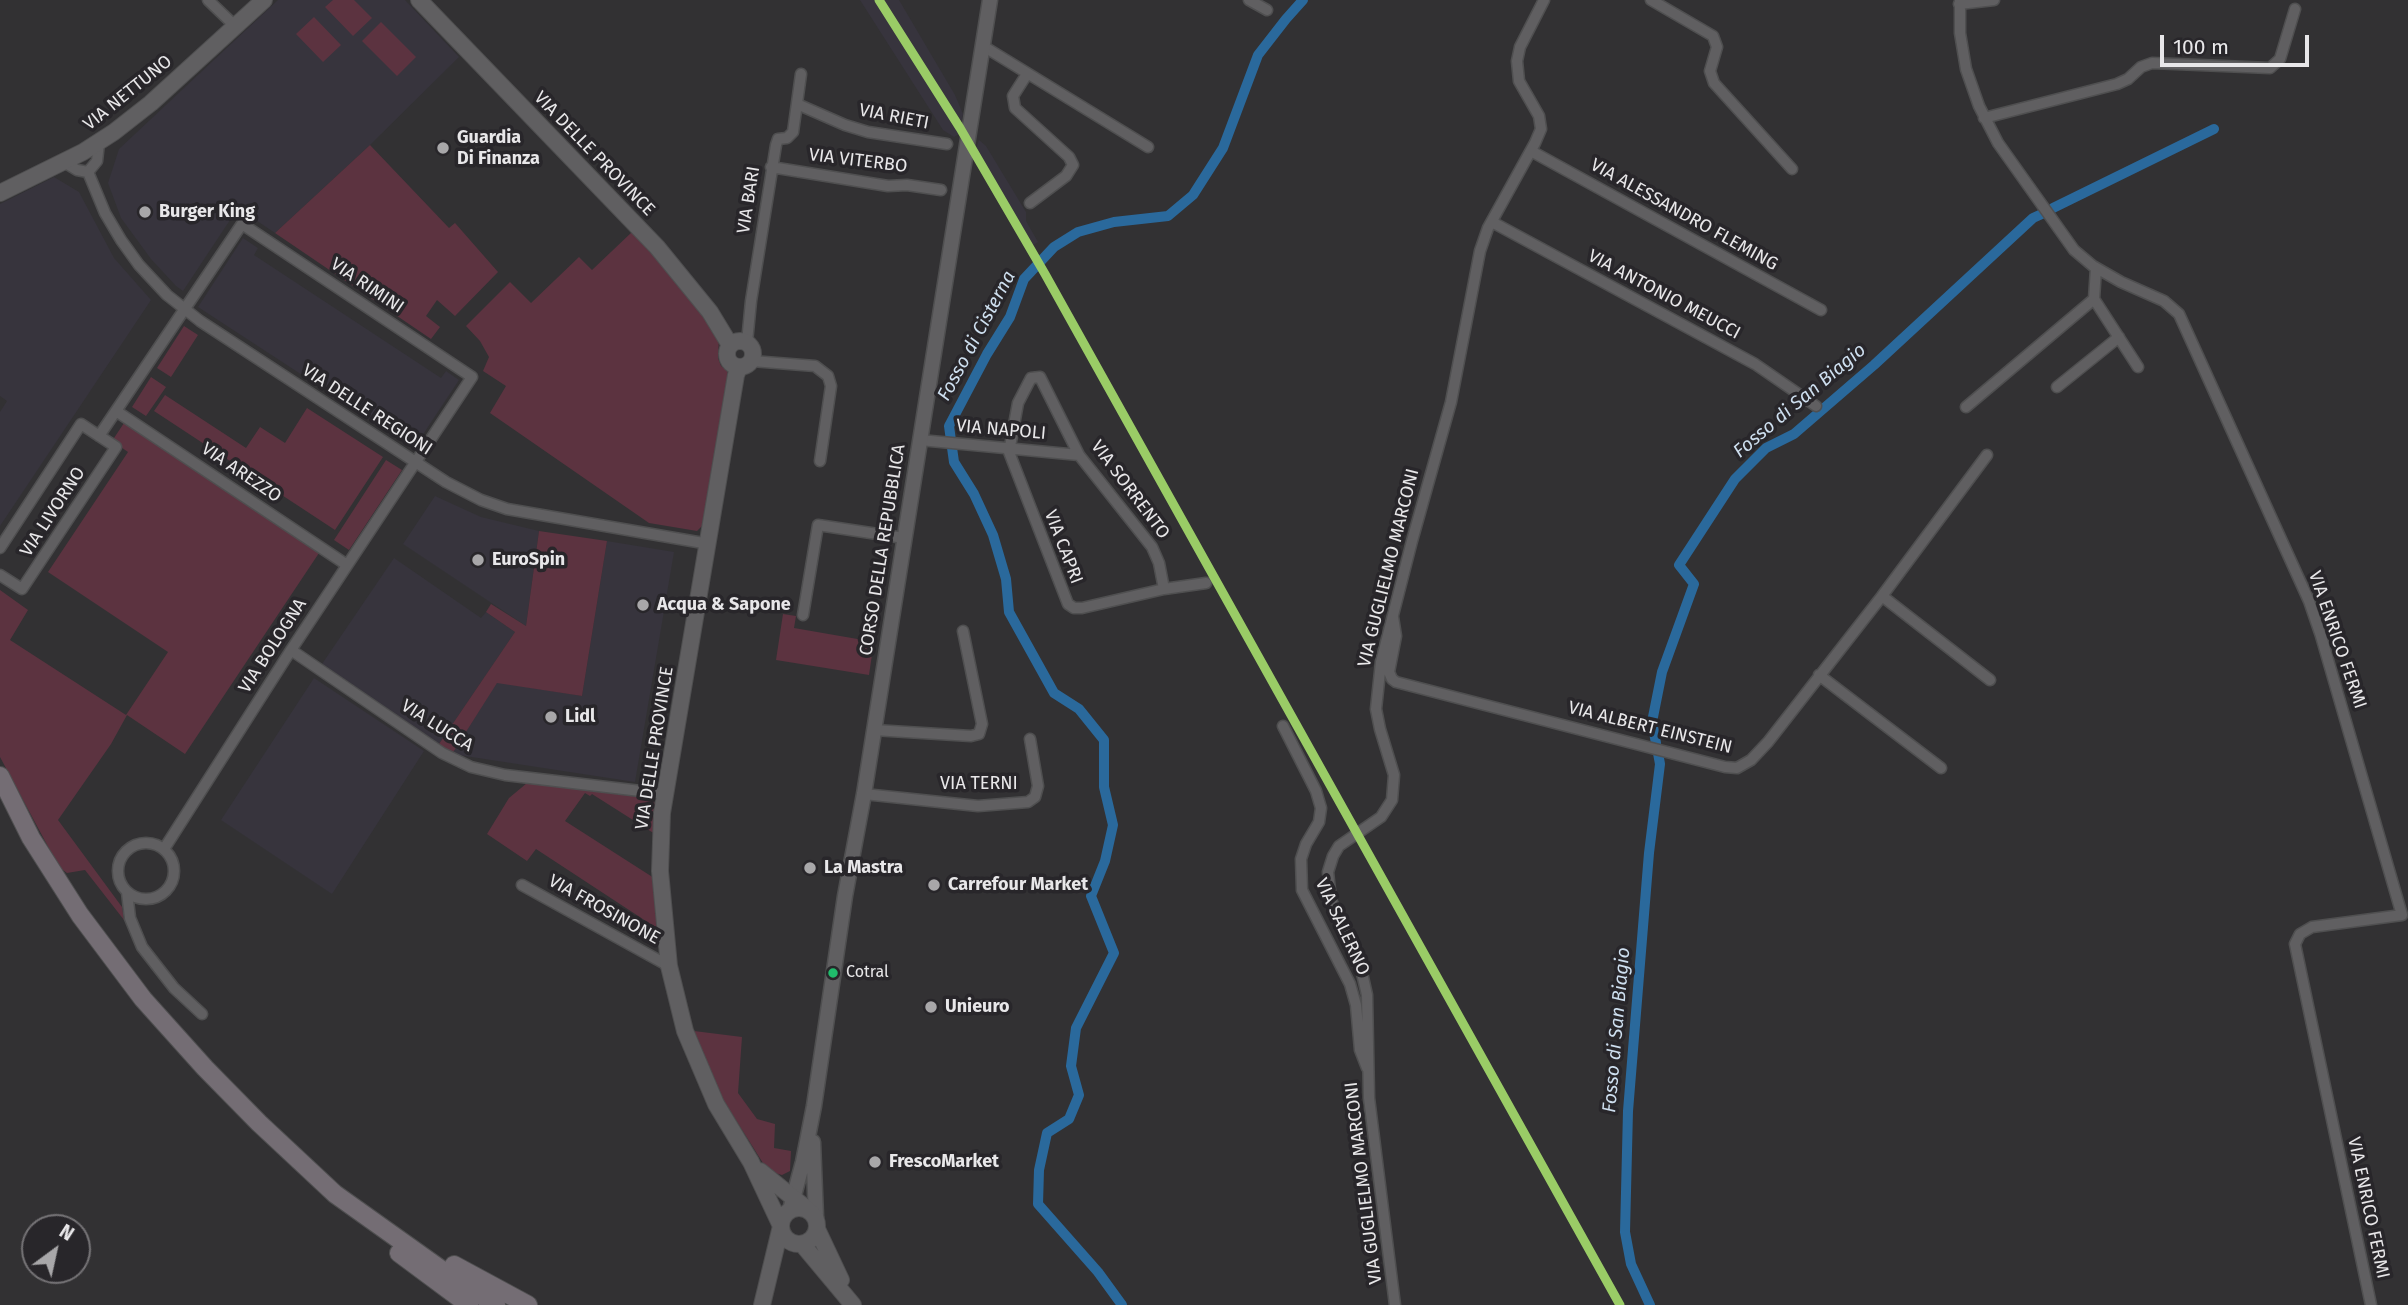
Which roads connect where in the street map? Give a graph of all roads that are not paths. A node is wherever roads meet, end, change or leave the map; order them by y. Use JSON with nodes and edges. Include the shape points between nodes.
{"nodes":[{"id":1,"x":208,"y":0,"type":"edge"},
{"id":2,"x":264,"y":0,"type":"edge"},
{"id":3,"x":419,"y":0,"type":"edge"},
{"id":4,"x":990,"y":0,"type":"edge"},
{"id":5,"x":1249,"y":0,"type":"edge"},
{"id":6,"x":1544,"y":0,"type":"edge"},
{"id":7,"x":1651,"y":0,"type":"edge"},
{"id":8,"x":1994,"y":0,"type":"edge"},
{"id":9,"x":1959,"y":2,"type":"edge"},
{"id":10,"x":2295,"y":9,"type":"dead end"},
{"id":11,"x":1267,"y":10,"type":"dead end"},
{"id":12,"x":236,"y":27,"type":"junction"},
{"id":13,"x":983,"y":46,"type":"junction"},
{"id":14,"x":801,"y":74,"type":"dead end"},
{"id":15,"x":1027,"y":74,"type":"junction"},
{"id":16,"x":797,"y":104,"type":"junction"},
{"id":17,"x":1984,"y":118,"type":"junction"},
{"id":18,"x":99,"y":143,"type":"junction"},
{"id":19,"x":947,"y":144,"type":"dead end"},
{"id":20,"x":1148,"y":147,"type":"dead end"},
{"id":21,"x":1531,"y":151,"type":"junction"},
{"id":22,"x":64,"y":162,"type":"junction"},
{"id":23,"x":771,"y":167,"type":"junction"},
{"id":24,"x":1792,"y":169,"type":"dead end"},
{"id":25,"x":88,"y":172,"type":"junction"},
{"id":26,"x":941,"y":190,"type":"dead end"},
{"id":27,"x":0,"y":193,"type":"edge"},
{"id":28,"x":1030,"y":203,"type":"dead end"},
{"id":29,"x":1492,"y":222,"type":"junction"},
{"id":30,"x":2096,"y":268,"type":"junction"},
{"id":31,"x":2094,"y":299,"type":"junction"},
{"id":32,"x":184,"y":309,"type":"junction"},
{"id":33,"x":1821,"y":310,"type":"dead end"},
{"id":34,"x":2119,"y":337,"type":"junction"},
{"id":35,"x":747,"y":342,"type":"junction"},
{"id":36,"x":730,"y":345,"type":"junction"},
{"id":37,"x":746,"y":364,"type":"junction"},
{"id":38,"x":2138,"y":367,"type":"dead end"},
{"id":39,"x":2057,"y":387,"type":"dead end"},
{"id":40,"x":1816,"y":406,"type":"dead end"},
{"id":41,"x":1966,"y":407,"type":"dead end"},
{"id":42,"x":116,"y":411,"type":"junction"},
{"id":43,"x":99,"y":436,"type":"junction"},
{"id":44,"x":920,"y":440,"type":"junction"},
{"id":45,"x":1009,"y":448,"type":"junction"},
{"id":46,"x":1079,"y":454,"type":"junction"},
{"id":47,"x":1987,"y":455,"type":"dead end"},
{"id":48,"x":820,"y":461,"type":"dead end"},
{"id":49,"x":415,"y":463,"type":"junction"},
{"id":50,"x":904,"y":538,"type":"junction"},
{"id":51,"x":709,"y":544,"type":"junction"},
{"id":52,"x":0,"y":548,"type":"edge"},
{"id":53,"x":347,"y":565,"type":"junction"},
{"id":54,"x":0,"y":575,"type":"edge"},
{"id":55,"x":1206,"y":583,"type":"dead end"},
{"id":56,"x":1164,"y":589,"type":"junction"},
{"id":57,"x":1882,"y":596,"type":"junction"},
{"id":58,"x":1392,"y":614,"type":"junction"},
{"id":59,"x":803,"y":615,"type":"dead end"},
{"id":60,"x":963,"y":631,"type":"dead end"},
{"id":61,"x":290,"y":650,"type":"junction"},
{"id":62,"x":1819,"y":675,"type":"junction"},
{"id":63,"x":1990,"y":680,"type":"dead end"},
{"id":64,"x":1283,"y":726,"type":"dead end"},
{"id":65,"x":874,"y":730,"type":"junction"},
{"id":66,"x":1030,"y":739,"type":"dead end"},
{"id":67,"x":1941,"y":768,"type":"dead end"},
{"id":68,"x":0,"y":776,"type":"edge"},
{"id":69,"x":666,"y":794,"type":"junction"},
{"id":70,"x":864,"y":794,"type":"junction"},
{"id":71,"x":164,"y":849,"type":"junction"},
{"id":72,"x":522,"y":885,"type":"dead end"},
{"id":73,"x":127,"y":892,"type":"junction"},
{"id":74,"x":2405,"y":915,"type":"edge"},
{"id":75,"x":669,"y":966,"type":"junction"},
{"id":76,"x":202,"y":1014,"type":"dead end"},
{"id":77,"x":1368,"y":1071,"type":"junction"},
{"id":78,"x":814,"y":1106,"type":"junction"},
{"id":79,"x":751,"y":1162,"type":"junction"},
{"id":80,"x":803,"y":1162,"type":"junction"},
{"id":81,"x":773,"y":1183,"type":"junction"},
{"id":82,"x":335,"y":1194,"type":"junction"},
{"id":83,"x":792,"y":1204,"type":"junction"},
{"id":84,"x":813,"y":1219,"type":"junction"},
{"id":85,"x":781,"y":1226,"type":"junction"},
{"id":86,"x":799,"y":1243,"type":"junction"},
{"id":87,"x":764,"y":1299,"type":"edge"},
{"id":88,"x":852,"y":1303,"type":"edge"},
{"id":89,"x":469,"y":1305,"type":"edge"},
{"id":90,"x":496,"y":1305,"type":"edge"},
{"id":91,"x":528,"y":1305,"type":"edge"},
{"id":92,"x":1395,"y":1305,"type":"edge"},
{"id":93,"x":2371,"y":1305,"type":"edge"}],
"edges":[{"from":1,"to":12,"type":"street"},
{"from":2,"to":12,"type":"main road","name":"VIA NETTUNO"},
{"from":3,"to":36,"type":"main road","name":"VIA DELLE PROVINCE","via":[[657,247]]},
{"from":4,"to":13,"type":"street","name":"CORSO DELLA REPUBBLICA"},
{"from":5,"to":11,"type":"street"},
{"from":6,"to":21,"type":"street","name":"VIA GUGLIELMO MARCONI","via":[[1517,61],[1519,81],[1541,123]]},
{"from":7,"to":24,"type":"street","via":[[1713,36],[1717,47],[1710,71],[1714,83]]},
{"from":8,"to":9,"type":"street"},
{"from":9,"to":17,"type":"street","name":"VIA ENRICO FERMI","via":[[1965,64]]},
{"from":10,"to":17,"type":"street","via":[[2280,59],[2270,68],[2152,63],[2118,84]]},
{"from":12,"to":18,"type":"main road","name":"VIA NETTUNO"},
{"from":13,"to":15,"type":"street"},
{"from":13,"to":44,"type":"street","name":"CORSO DELLA REPUBBLICA"},
{"from":14,"to":16,"type":"street","name":"VIA BARI"},
{"from":15,"to":20,"type":"street"},
{"from":15,"to":28,"type":"street","via":[[1013,96],[1015,108],[1073,164],[1069,173]]},
{"from":16,"to":19,"type":"street","name":"VIA RIETI","via":[[876,134]]},
{"from":16,"to":23,"type":"street","name":"VIA BARI","via":[[791,135],[777,142]]},
{"from":17,"to":30,"type":"street","name":"VIA ENRICO FERMI","via":[[2066,240]]},
{"from":18,"to":22,"type":"main road","name":"VIA NETTUNO"},
{"from":18,"to":25,"type":"street","via":[[97,161]]},
{"from":21,"to":29,"type":"street","name":"VIA GUGLIELMO MARCONI"},
{"from":21,"to":33,"type":"street","name":"VIA ALESSANDRO FLEMING"},
{"from":22,"to":25,"type":"street"},
{"from":22,"to":27,"type":"main road","name":"VIA NETTUNO"},
{"from":23,"to":26,"type":"street","name":"VIA VITERBO"},
{"from":23,"to":35,"type":"street","name":"VIA BARI"},
{"from":25,"to":32,"type":"street","name":"VIA DELLE REGIONI","via":[[125,247]]},
{"from":29,"to":40,"type":"street","name":"VIA ANTONIO MEUCCI","via":[[1755,364]]},
{"from":29,"to":58,"type":"street","name":"VIA GUGLIELMO MARCONI","via":[[1478,257],[1451,402]]},
{"from":30,"to":31,"type":"street"},
{"from":30,"to":74,"type":"street","name":"VIA ENRICO FERMI","via":[[2164,301],[2181,318],[2313,612]]},
{"from":31,"to":34,"type":"street"},
{"from":31,"to":41,"type":"street"},
{"from":32,"to":42,"type":"street"},
{"from":32,"to":49,"type":"street","name":"VIA DELLE REGIONI"},
{"from":32,"to":49,"type":"street","name":"VIA RIMINI","via":[[242,224],[472,377]]},
{"from":34,"to":38,"type":"street"},
{"from":34,"to":39,"type":"street"},
{"from":35,"to":36,"type":"main road"},
{"from":35,"to":37,"type":"main road","via":[[754,353]]},
{"from":36,"to":37,"type":"main road","via":[[729,361]]},
{"from":37,"to":48,"type":"street","via":[[815,366],[828,376],[831,386]]},
{"from":37,"to":51,"type":"main road","name":"VIA DELLE PROVINCE","via":[[736,375]]},
{"from":42,"to":43,"type":"street"},
{"from":42,"to":53,"type":"street","name":"VIA AREZZO"},
{"from":43,"to":52,"type":"street","name":"VIA LIVORNO","via":[[81,424]]},
{"from":43,"to":54,"type":"street","name":"VIA LIVORNO","via":[[116,447],[22,589]]},
{"from":44,"to":45,"type":"street","name":"VIA NAPOLI"},
{"from":44,"to":50,"type":"street","name":"CORSO DELLA REPUBBLICA"},
{"from":45,"to":46,"type":"street","name":"VIA NAPOLI"},
{"from":45,"to":46,"type":"street","name":"VIA SORRENTO","via":[[1018,403],[1027,382],[1037,376]]},
{"from":45,"to":56,"type":"street","name":"VIA CAPRI","via":[[1068,604],[1082,608]]},
{"from":46,"to":56,"type":"street","name":"VIA SORRENTO","via":[[1152,547]]},
{"from":47,"to":57,"type":"street","name":"VIA ALBERT EINSTEIN"},
{"from":49,"to":51,"type":"street","name":"VIA DELLE REGIONI","via":[[459,490],[507,509]]},
{"from":49,"to":53,"type":"street","name":"VIA BOLOGNA"},
{"from":50,"to":59,"type":"street","via":[[818,525]]},
{"from":50,"to":65,"type":"street","name":"CORSO DELLA REPUBBLICA"},
{"from":51,"to":69,"type":"main road","name":"VIA DELLE PROVINCE"},
{"from":53,"to":61,"type":"street","name":"VIA BOLOGNA"},
{"from":55,"to":56,"type":"street","name":"VIA CAPRI"},
{"from":57,"to":62,"type":"street","name":"VIA ALBERT EINSTEIN"},
{"from":57,"to":63,"type":"street"},
{"from":58,"to":62,"type":"street","name":"VIA ALBERT EINSTEIN","via":[[1396,636],[1389,672],[1396,682],[1728,768],[1745,765],[1756,755]]},
{"from":58,"to":77,"type":"street","name":"VIA GUGLIELMO MARCONI","via":[[1376,704],[1393,770],[1394,794],[1385,813],[1339,846],[1328,884],[1365,985]]},
{"from":60,"to":65,"type":"street","via":[[982,724],[979,734]]},
{"from":61,"to":69,"type":"street","name":"VIA LUCCA","via":[[471,767]]},
{"from":61,"to":71,"type":"street","name":"VIA BOLOGNA"},
{"from":62,"to":67,"type":"street"},
{"from":64,"to":77,"type":"street","name":"VIA SALERNO","via":[[1321,805],[1320,819],[1301,859],[1302,890],[1350,985],[1360,1053]]},
{"from":65,"to":70,"type":"street","name":"CORSO DELLA REPUBBLICA"},
{"from":66,"to":70,"type":"street","name":"VIA TERNI","via":[[1038,786],[1028,802],[978,806]]},
{"from":68,"to":82,"type":"main road","via":[[59,884],[126,977],[237,1102]]},
{"from":69,"to":75,"type":"main road","name":"VIA DELLE PROVINCE","via":[[660,863]]},
{"from":70,"to":78,"type":"street","name":"CORSO DELLA REPUBBLICA"},
{"from":71,"to":73,"type":"street","via":[[146,843],[128,849],[118,866]]},
{"from":71,"to":73,"type":"street","via":[[174,866],[164,892],[145,899]]},
{"from":72,"to":75,"type":"street","name":"VIA FROSINONE"},
{"from":73,"to":76,"type":"street","via":[[128,913],[142,947],[174,988]]},
{"from":74,"to":93,"type":"street","name":"VIA ENRICO FERMI","via":[[2312,927],[2300,934],[2295,944]]},
{"from":75,"to":79,"type":"main road","name":"VIA DELLE PROVINCE","via":[[701,1071]]},
{"from":77,"to":92,"type":"street","name":"VIA GUGLIELMO MARCONI"},
{"from":78,"to":80,"type":"street","name":"CORSO DELLA REPUBBLICA"},
{"from":78,"to":84,"type":"street","name":"CORSO DELLA REPUBBLICA"},
{"from":79,"to":81,"type":"main road","name":"VIA DELLE PROVINCE"},
{"from":79,"to":85,"type":"main road","name":"VIA DELLE PROVINCE"},
{"from":80,"to":81,"type":"street","via":[[790,1176]]},
{"from":80,"to":83,"type":"street","name":"CORSO DELLA REPUBBLICA"},
{"from":81,"to":83,"type":"main road","name":"VIA DELLE PROVINCE"},
{"from":82,"to":89,"type":"main road","via":[[406,1259]]},
{"from":82,"to":90,"type":"main road"},
{"from":82,"to":91,"type":"main road"},
{"from":83,"to":84,"type":"main road"},
{"from":83,"to":85,"type":"main road"},
{"from":84,"to":86,"type":"main road","via":[[812,1239]]},
{"from":84,"to":88,"type":"main road"},
{"from":85,"to":86,"type":"main road","name":"VIA DELLE PROVINCE","via":[[785,1237]]},
{"from":85,"to":87,"type":"main road"},
{"from":86,"to":87,"type":"main road"},
{"from":86,"to":88,"type":"main road","name":"VIA DELLE PROVINCE"}]}
